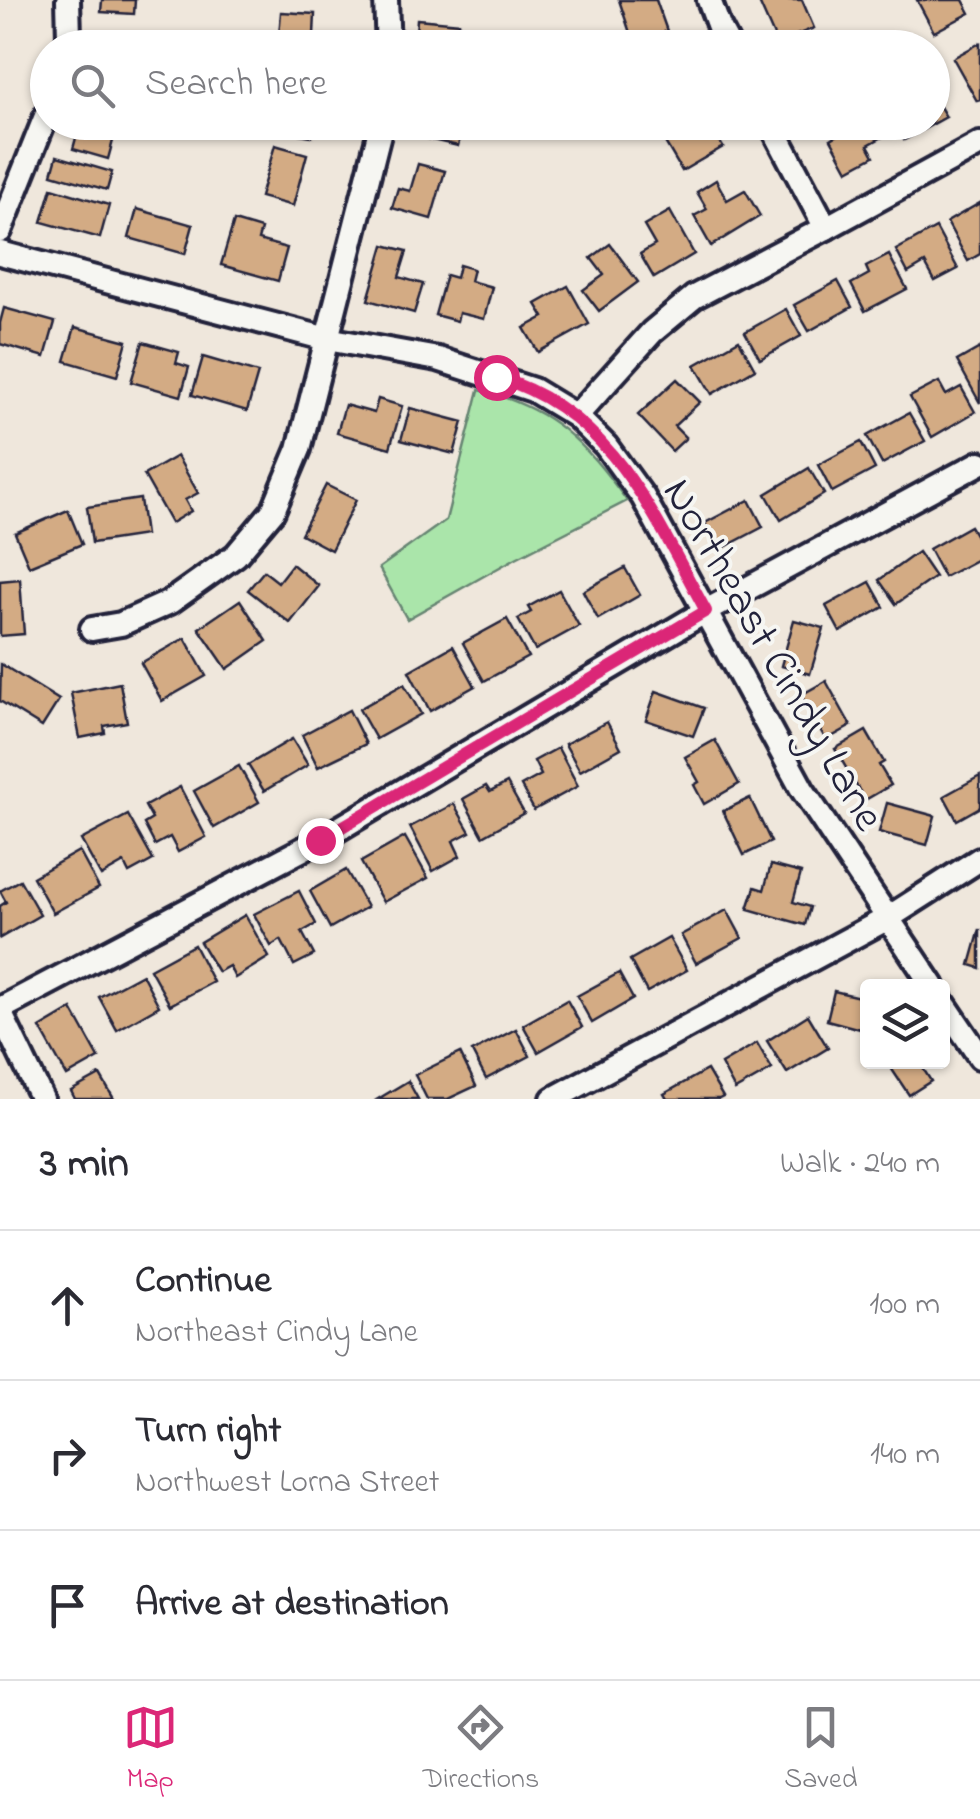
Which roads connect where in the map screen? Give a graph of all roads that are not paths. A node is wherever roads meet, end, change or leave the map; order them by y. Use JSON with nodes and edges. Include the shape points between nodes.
{"nodes":[{"id":1,"x":68,"y":0,"type":"edge"},
{"id":2,"x":386,"y":0,"type":"edge"},
{"id":3,"x":709,"y":0,"type":"edge"},
{"id":4,"x":68,"y":30,"type":"edge"},
{"id":5,"x":387,"y":30,"type":"edge"},
{"id":6,"x":721,"y":30,"type":"edge"},
{"id":7,"x":36,"y":140,"type":"edge"},
{"id":8,"x":377,"y":140,"type":"edge"},
{"id":9,"x":780,"y":140,"type":"edge"},
{"id":10,"x":980,"y":144,"type":"edge"},
{"id":11,"x":826,"y":228,"type":"junction"},
{"id":12,"x":0,"y":231,"type":"edge"},
{"id":13,"x":0,"y":252,"type":"edge"},
{"id":14,"x":327,"y":339,"type":"junction"},
{"id":15,"x":576,"y":416,"type":"junction"},
{"id":16,"x":980,"y":463,"type":"edge"},
{"id":17,"x":706,"y":611,"type":"junction"},
{"id":18,"x":92,"y":629,"type":"dead end"},
{"id":19,"x":980,"y":859,"type":"edge"},
{"id":20,"x":888,"y":918,"type":"junction"},
{"id":21,"x":928,"y":979,"type":"edge"},
{"id":22,"x":0,"y":1011,"type":"edge"},
{"id":23,"x":950,"y":1012,"type":"edge"},
{"id":24,"x":980,"y":1057,"type":"edge"},
{"id":25,"x":42,"y":1099,"type":"edge"},
{"id":26,"x":553,"y":1099,"type":"edge"}],
"edges":[{"from":1,"to":4,"type":"street"},
{"from":2,"to":5,"type":"street"},
{"from":3,"to":6,"type":"street"},
{"from":7,"to":12,"type":"street"},
{"from":8,"to":14,"type":"street"},
{"from":9,"to":11,"type":"street"},
{"from":10,"to":11,"type":"street"},
{"from":11,"to":15,"type":"street","via":[[694,297],[652,332]]},
{"from":13,"to":14,"type":"street","name":"Northeast Cindy Lane"},
{"from":14,"to":15,"type":"street","name":"Northeast Cindy Lane","via":[[504,379]]},
{"from":14,"to":18,"type":"street","via":[[299,450],[272,511],[236,555],[170,602]]},
{"from":15,"to":17,"type":"street","name":"Northeast Cindy Lane","via":[[643,497]]},
{"from":16,"to":17,"type":"street"},
{"from":17,"to":20,"type":"street","name":"Northeast Cindy Lane","via":[[802,789]]},
{"from":17,"to":22,"type":"street","via":[[320,840]]},
{"from":19,"to":20,"type":"street"},
{"from":20,"to":21,"type":"street","name":"Northeast Cindy Lane"},
{"from":20,"to":26,"type":"street"},
{"from":22,"to":25,"type":"street"},
{"from":23,"to":24,"type":"street"}]}
